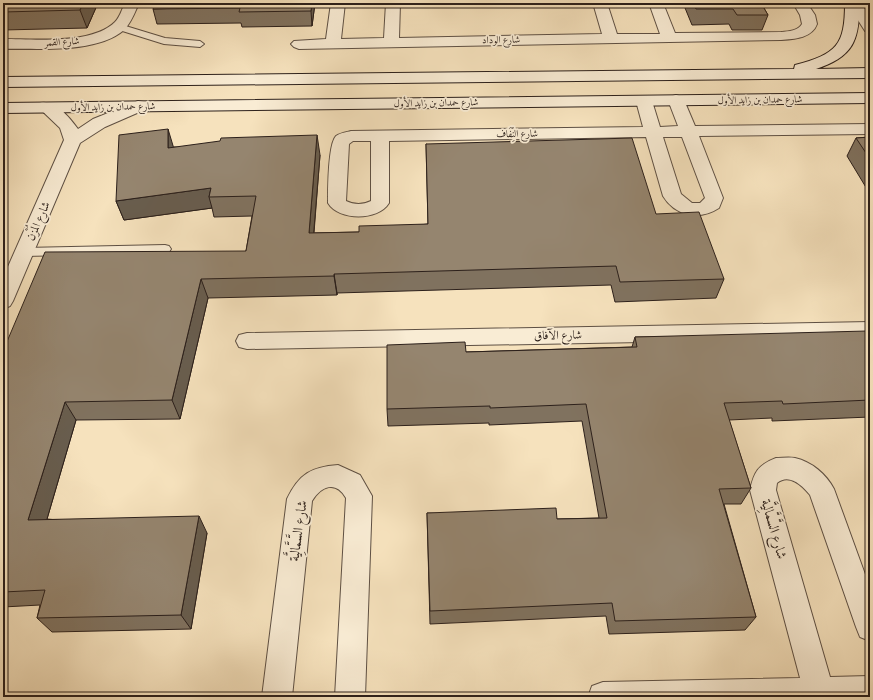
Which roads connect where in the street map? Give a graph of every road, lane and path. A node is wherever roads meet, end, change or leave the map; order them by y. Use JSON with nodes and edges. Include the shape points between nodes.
{"nodes":[{"id":1,"x":132,"y":3,"type":"edge"},
{"id":2,"x":338,"y":3,"type":"edge"},
{"id":3,"x":393,"y":3,"type":"edge"},
{"id":4,"x":600,"y":3,"type":"edge"},
{"id":5,"x":656,"y":3,"type":"edge"},
{"id":6,"x":800,"y":3,"type":"edge"},
{"id":7,"x":853,"y":3,"type":"edge"},
{"id":8,"x":119,"y":27,"type":"junction"},
{"id":9,"x":870,"y":28,"type":"edge"},
{"id":10,"x":669,"y":38,"type":"junction"},
{"id":11,"x":611,"y":39,"type":"junction"},
{"id":12,"x":391,"y":42,"type":"junction"},
{"id":13,"x":333,"y":43,"type":"junction"},
{"id":14,"x":3,"y":44,"type":"edge"},
{"id":15,"x":200,"y":44,"type":"dead end"},
{"id":16,"x":299,"y":44,"type":"dead end"},
{"id":17,"x":870,"y":73,"type":"edge"},
{"id":18,"x":777,"y":74,"type":"junction"},
{"id":19,"x":3,"y":82,"type":"edge"},
{"id":20,"x":870,"y":98,"type":"edge"},
{"id":21,"x":676,"y":100,"type":"junction"},
{"id":22,"x":644,"y":101,"type":"junction"},
{"id":23,"x":138,"y":106,"type":"junction"},
{"id":24,"x":46,"y":107,"type":"junction"},
{"id":25,"x":3,"y":108,"type":"edge"},
{"id":26,"x":870,"y":129,"type":"edge"},
{"id":27,"x":688,"y":131,"type":"junction"},
{"id":28,"x":653,"y":132,"type":"junction"},
{"id":29,"x":380,"y":136,"type":"dead end"},
{"id":30,"x":73,"y":140,"type":"junction"},
{"id":31,"x":166,"y":249,"type":"dead end"},
{"id":32,"x":24,"y":252,"type":"junction"},
{"id":33,"x":3,"y":301,"type":"edge"},
{"id":34,"x":870,"y":330,"type":"edge"},
{"id":35,"x":246,"y":341,"type":"dead end"},
{"id":36,"x":870,"y":627,"type":"edge"},
{"id":37,"x":870,"y":691,"type":"edge"},
{"id":38,"x":819,"y":692,"type":"junction"},
{"id":39,"x":277,"y":697,"type":"edge"},
{"id":40,"x":350,"y":697,"type":"edge"},
{"id":41,"x":603,"y":697,"type":"edge"}],
"edges":[{"from":1,"to":8,"type":"street","name":"شارع القمر"},
{"from":2,"to":13,"type":"street"},
{"from":3,"to":12,"type":"street"},
{"from":4,"to":11,"type":"street"},
{"from":5,"to":10,"type":"street"},
{"from":6,"to":10,"type":"street","name":"شارع الوداد","via":[[810,20],[805,31],[796,35]]},
{"from":7,"to":9,"type":"street"},
{"from":7,"to":18,"type":"street","via":[[848,42],[840,51],[827,60]]},
{"from":8,"to":14,"type":"street","name":"شارع القمر","via":[[91,40]]},
{"from":8,"to":15,"type":"lane","via":[[164,41]]},
{"from":10,"to":11,"type":"street","name":"شارع الوداد"},
{"from":11,"to":12,"type":"street","name":"شارع الوداد"},
{"from":12,"to":13,"type":"street","name":"شارع الوداد"},
{"from":13,"to":16,"type":"street","name":"شارع الوداد"},
{"from":17,"to":18,"type":"street"},
{"from":18,"to":19,"type":"street"},
{"from":20,"to":21,"type":"street","name":"شارع حمدان بن زايد الأول"},
{"from":21,"to":22,"type":"street","name":"شارع حمدان بن زايد الأول"},
{"from":21,"to":27,"type":"street"},
{"from":22,"to":23,"type":"street","name":"شارع حمدان بن زايد الأول"},
{"from":22,"to":28,"type":"street"},
{"from":23,"to":24,"type":"street","name":"شارع حمدان بن زايد الأول"},
{"from":23,"to":30,"type":"street","via":[[99,123]]},
{"from":24,"to":25,"type":"street","name":"شارع حمدان بن زايد الأول"},
{"from":24,"to":30,"type":"street","via":[[66,124]]},
{"from":26,"to":27,"type":"street","name":"شارع النِّفَاف"},
{"from":27,"to":28,"type":"street","name":"شارع النِّفَاف"},
{"from":27,"to":28,"type":"street","via":[[714,198],[706,209],[685,208],[672,196]]},
{"from":28,"to":29,"type":"street","name":"شارع النِّفَاف"},
{"from":30,"to":32,"type":"street","name":"شارع المُزْن"},
{"from":31,"to":32,"type":"lane"},
{"from":32,"to":33,"type":"street","name":"شارع المُزْن"},
{"from":34,"to":35,"type":"street","name":"شارع الآفاق"},
{"from":36,"to":38,"type":"street","name":"شارع السَّمَّالِيَّة","via":[[821,489],[811,477],[795,469],[776,469],[765,478],[763,490]]},
{"from":37,"to":38,"type":"street"},
{"from":38,"to":41,"type":"street"},
{"from":39,"to":40,"type":"street","name":"شارع السَّمَّالِيَّة","via":[[300,499],[308,486],[322,477],[338,476],[351,483],[359,496]]}]}
